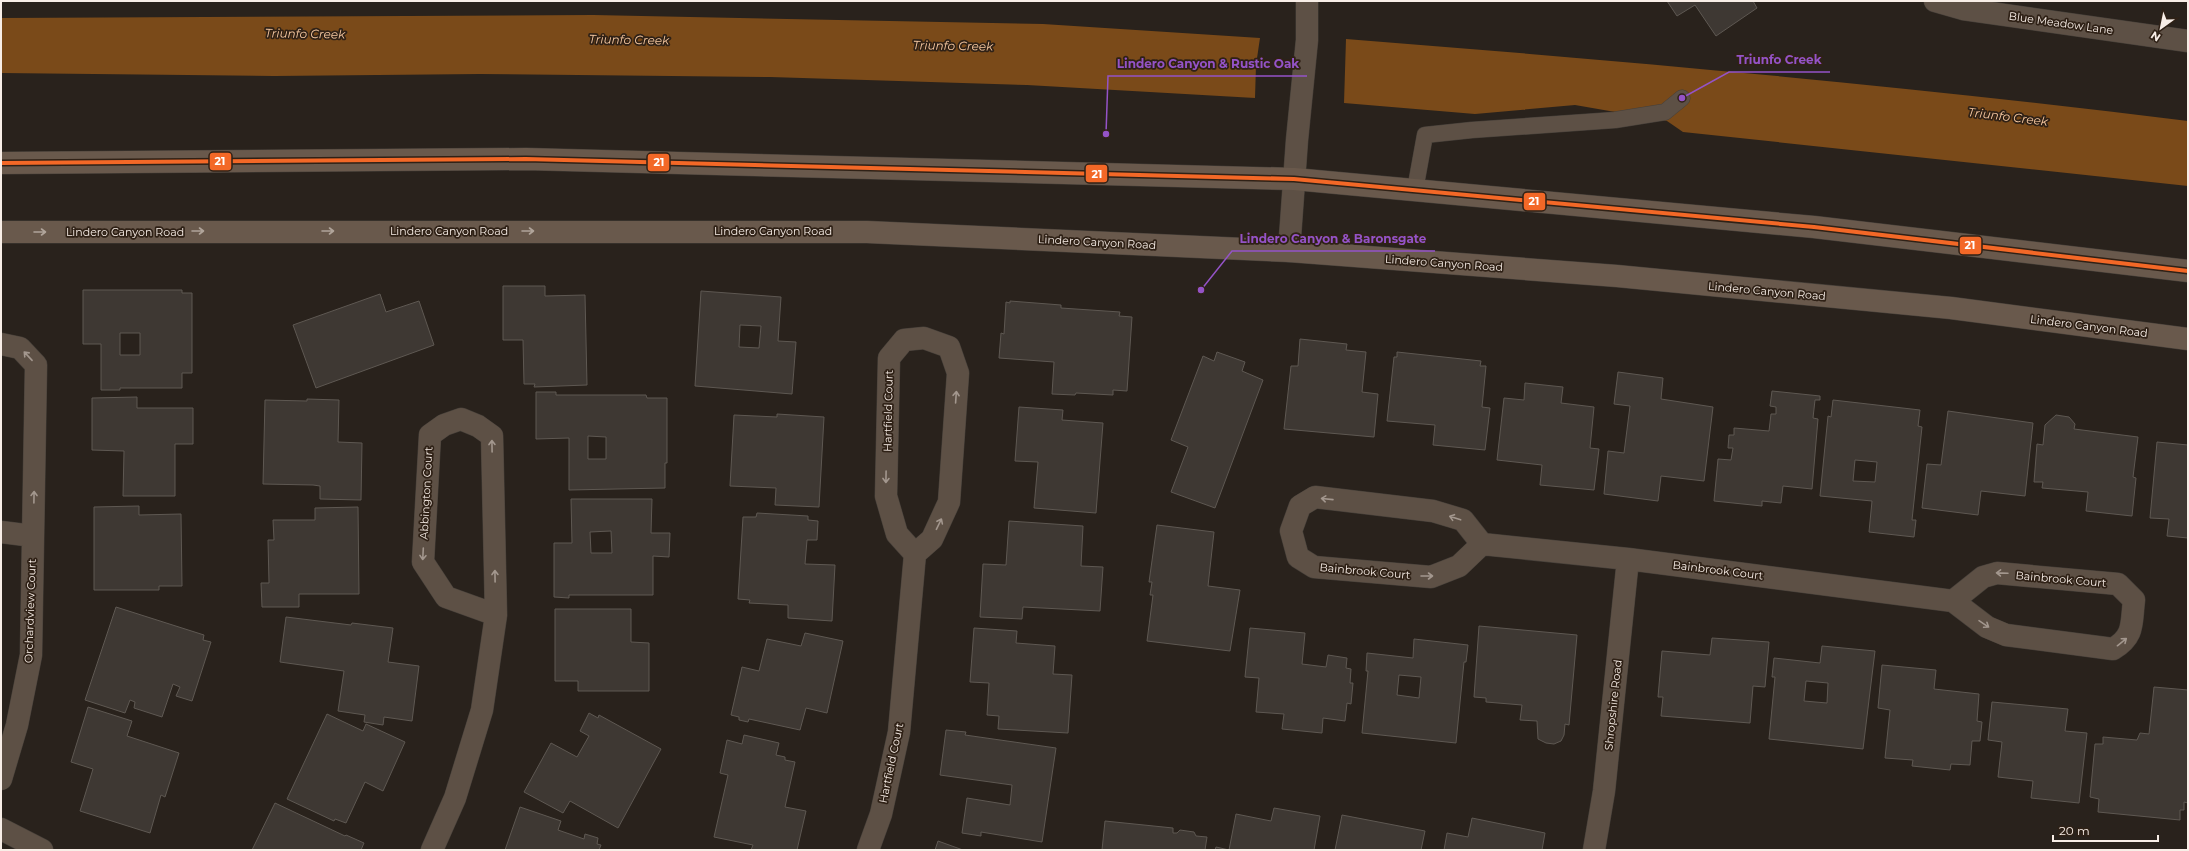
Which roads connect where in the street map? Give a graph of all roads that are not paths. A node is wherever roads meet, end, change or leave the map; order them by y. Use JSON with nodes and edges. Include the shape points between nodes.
{"nodes":[{"id":1,"x":1308,"y":1,"type":"edge"},
{"id":2,"x":1935,"y":1,"type":"edge"},
{"id":3,"x":2188,"y":41,"type":"edge"},
{"id":4,"x":1682,"y":98,"type":"dead end"},
{"id":5,"x":1,"y":163,"type":"edge"},
{"id":6,"x":1294,"y":179,"type":"junction"},
{"id":7,"x":1415,"y":190,"type":"junction"},
{"id":8,"x":1,"y":232,"type":"edge"},
{"id":9,"x":1289,"y":251,"type":"junction"},
{"id":10,"x":2188,"y":271,"type":"edge"},
{"id":11,"x":2188,"y":338,"type":"edge"},
{"id":12,"x":1,"y":344,"type":"edge"},
{"id":13,"x":1,"y":532,"type":"edge"},
{"id":14,"x":33,"y":536,"type":"junction"},
{"id":15,"x":1482,"y":544,"type":"junction"},
{"id":16,"x":915,"y":554,"type":"junction"},
{"id":17,"x":1628,"y":559,"type":"junction"},
{"id":18,"x":1953,"y":601,"type":"junction"},
{"id":19,"x":496,"y":615,"type":"junction"},
{"id":20,"x":1,"y":779,"type":"edge"},
{"id":21,"x":1,"y":829,"type":"edge"},
{"id":22,"x":42,"y":850,"type":"edge"},
{"id":23,"x":432,"y":850,"type":"edge"},
{"id":24,"x":868,"y":850,"type":"edge"},
{"id":25,"x":1594,"y":850,"type":"edge"}],
"edges":[{"from":1,"to":6,"type":"street","via":[[1307,40]]},
{"from":2,"to":3,"type":"street","name":"Blue Meadow Lane","via":[[1963,9]]},
{"from":4,"to":7,"type":"lane","via":[[1665,112],[1615,120],[1425,135]]},
{"from":5,"to":6,"type":"street","via":[[526,159]]},
{"from":6,"to":7,"type":"street"},
{"from":6,"to":9,"type":"street"},
{"from":7,"to":10,"type":"street","via":[[1814,227]]},
{"from":8,"to":9,"type":"street","name":"Lindero Canyon Road","one_way":true,"via":[[867,232]]},
{"from":9,"to":11,"type":"street","name":"Lindero Canyon Road","via":[[1617,276],[1943,307]]},
{"from":14,"to":12,"type":"street","name":"Orchardview Court","one_way":true,"via":[[36,365],[20,348]]},
{"from":13,"to":14,"type":"street"},
{"from":14,"to":20,"type":"street","name":"Orchardview Court","via":[[31,655],[17,725]]},
{"from":15,"to":15,"type":"street","name":"Bainbrook Court","one_way":true,"via":[[1463,520],[1433,511],[1315,497],[1300,506],[1291,531],[1298,557],[1314,567],[1431,577],[1459,566]]},
{"from":15,"to":17,"type":"street","name":"Bainbrook Court"},
{"from":16,"to":16,"type":"street","name":"Hartfield Court","one_way":true,"via":[[932,539],[949,502],[958,373],[949,347],[924,338],[904,340],[889,358],[886,496],[897,534]]},
{"from":16,"to":24,"type":"street","name":"Hartfield Court","via":[[899,732],[881,814]]},
{"from":17,"to":18,"type":"street","name":"Bainbrook Court"},
{"from":17,"to":25,"type":"street","name":"Shropshire Road","via":[[1604,791]]},
{"from":18,"to":18,"type":"street","name":"Bainbrook Court","one_way":true,"via":[[1987,627],[2006,635],[2113,649],[2130,635],[2134,600],[2118,584],[1997,573],[1983,577]]},
{"from":19,"to":19,"type":"street","name":"Abbington Court","one_way":true,"via":[[492,436],[478,426],[461,419],[444,425],[430,435],[423,562],[446,597]]},
{"from":19,"to":23,"type":"street","name":"Abbington Court","via":[[482,710],[455,798]]},
{"from":21,"to":22,"type":"street"}]}
